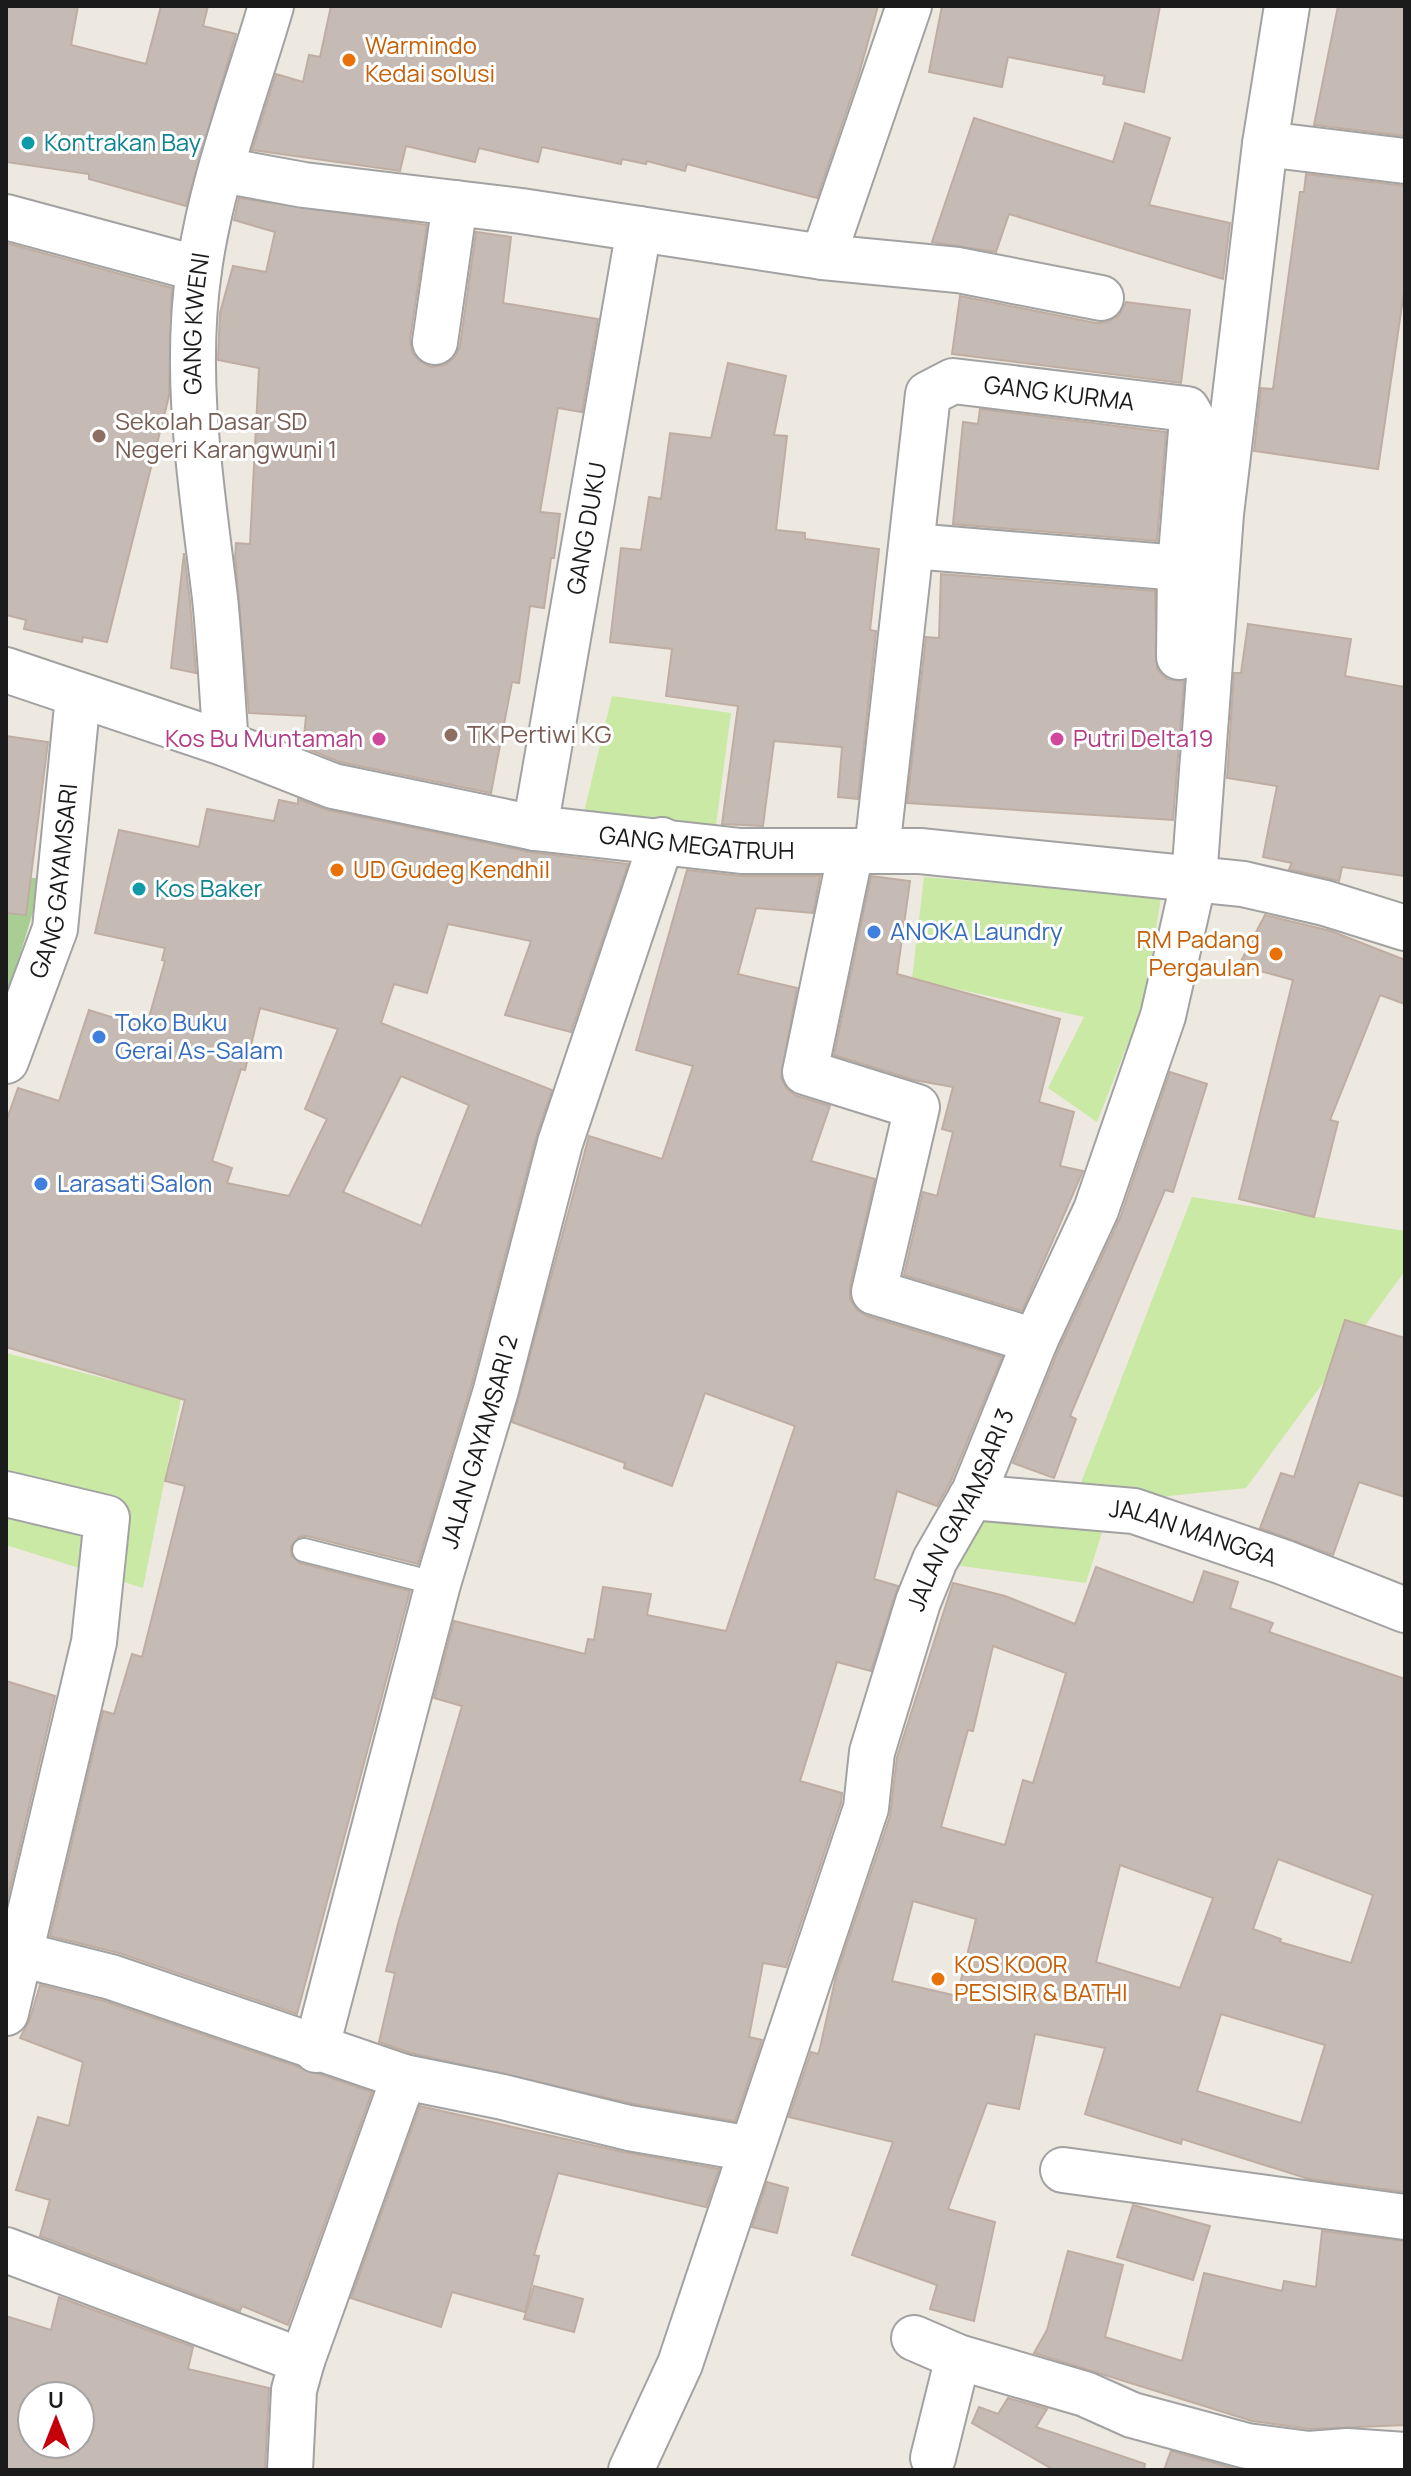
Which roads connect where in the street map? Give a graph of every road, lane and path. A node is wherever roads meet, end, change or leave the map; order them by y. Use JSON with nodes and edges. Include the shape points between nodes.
{"nodes":[{"id":1,"x":271,"y":6,"type":"edge"},
{"id":2,"x":909,"y":6,"type":"edge"},
{"id":3,"x":1287,"y":6,"type":"edge"},
{"id":4,"x":1265,"y":144,"type":"junction"},
{"id":5,"x":1405,"y":161,"type":"edge"},
{"id":6,"x":222,"y":170,"type":"junction"},
{"id":7,"x":455,"y":203,"type":"junction"},
{"id":8,"x":6,"y":217,"type":"edge"},
{"id":9,"x":639,"y":229,"type":"junction"},
{"id":10,"x":823,"y":257,"type":"junction"},
{"id":11,"x":199,"y":269,"type":"junction"},
{"id":12,"x":1101,"y":298,"type":"dead end"},
{"id":13,"x":435,"y":342,"type":"dead end"},
{"id":14,"x":912,"y":546,"type":"junction"},
{"id":15,"x":1180,"y":568,"type":"junction"},
{"id":16,"x":1179,"y":657,"type":"dead end"},
{"id":17,"x":6,"y":670,"type":"edge"},
{"id":18,"x":78,"y":696,"type":"junction"},
{"id":19,"x":226,"y":744,"type":"junction"},
{"id":20,"x":535,"y":828,"type":"junction"},
{"id":21,"x":662,"y":840,"type":"junction"},
{"id":22,"x":864,"y":851,"type":"junction"},
{"id":23,"x":1194,"y":879,"type":"junction"},
{"id":24,"x":1405,"y":928,"type":"edge"},
{"id":25,"x":6,"y":1061,"type":"edge"},
{"id":26,"x":1035,"y":1341,"type":"junction"},
{"id":27,"x":6,"y":1494,"type":"edge"},
{"id":28,"x":971,"y":1497,"type":"junction"},
{"id":29,"x":304,"y":1550,"type":"dead end"},
{"id":30,"x":438,"y":1584,"type":"junction"},
{"id":31,"x":1405,"y":1610,"type":"edge"},
{"id":32,"x":23,"y":1955,"type":"junction"},
{"id":33,"x":6,"y":2013,"type":"edge"},
{"id":34,"x":316,"y":2050,"type":"junction"},
{"id":35,"x":404,"y":2077,"type":"junction"},
{"id":36,"x":751,"y":2149,"type":"junction"},
{"id":37,"x":1063,"y":2170,"type":"dead end"},
{"id":38,"x":1405,"y":2217,"type":"edge"},
{"id":39,"x":6,"y":2250,"type":"edge"},
{"id":40,"x":914,"y":2338,"type":"dead end"},
{"id":41,"x":958,"y":2357,"type":"junction"},
{"id":42,"x":298,"y":2375,"type":"junction"},
{"id":43,"x":1405,"y":2455,"type":"edge"},
{"id":44,"x":933,"y":2458,"type":"dead end"},
{"id":45,"x":290,"y":2470,"type":"edge"},
{"id":46,"x":631,"y":2470,"type":"edge"}],
"edges":[{"from":1,"to":6,"type":"street","name":"GANG KWENI"},
{"from":2,"to":10,"type":"street"},
{"from":3,"to":4,"type":"street","name":"JALAN GAYAMSARI 3"},
{"from":4,"to":5,"type":"street"},
{"from":4,"to":23,"type":"street","name":"JALAN GAYAMSARI 3","via":[[1221,514]]},
{"from":6,"to":7,"type":"street"},
{"from":6,"to":11,"type":"street","name":"GANG KWENI"},
{"from":7,"to":9,"type":"street"},
{"from":7,"to":13,"type":"street"},
{"from":8,"to":11,"type":"street"},
{"from":9,"to":10,"type":"street"},
{"from":9,"to":20,"type":"street","name":"GANG DUKU"},
{"from":10,"to":12,"type":"street","via":[[958,270]]},
{"from":11,"to":19,"type":"street","name":"GANG KWENI","via":[[192,348]]},
{"from":14,"to":15,"type":"street"},
{"from":14,"to":15,"type":"street","name":"GANG KURMA","via":[[928,394],[953,381],[1187,409],[1192,418]]},
{"from":14,"to":22,"type":"street","name":"GANG KURMA"},
{"from":15,"to":16,"type":"street","name":"GANG KURMA"},
{"from":17,"to":18,"type":"street","name":"GANG MEGATRUH"},
{"from":18,"to":19,"type":"street","name":"GANG MEGATRUH"},
{"from":18,"to":25,"type":"street","name":"GANG GAYAMSARI","via":[[55,929]]},
{"from":19,"to":20,"type":"street","name":"GANG MEGATRUH","via":[[333,786]]},
{"from":20,"to":21,"type":"street","name":"GANG MEGATRUH"},
{"from":21,"to":22,"type":"street","name":"GANG MEGATRUH","via":[[741,851]]},
{"from":21,"to":30,"type":"street","name":"JALAN GAYAMSARI 2","via":[[560,1143],[496,1390]]},
{"from":22,"to":23,"type":"street","name":"GANG MEGATRUH","via":[[920,851]]},
{"from":22,"to":26,"type":"street","name":"GANG KURMA","via":[[805,1072],[917,1107],[874,1292]]},
{"from":23,"to":24,"type":"street","name":"GANG MEGATRUH","via":[[1325,903]]},
{"from":23,"to":26,"type":"street","name":"JALAN GAYAMSARI 3","via":[[1149,1062],[1096,1210]]},
{"from":26,"to":28,"type":"street","name":"JALAN GAYAMSARI 3"},
{"from":27,"to":32,"type":"street","via":[[107,1518],[94,1642]]},
{"from":28,"to":31,"type":"street","name":"JALAN MANGGA","via":[[1134,1511]]},
{"from":28,"to":36,"type":"street","name":"JALAN GAYAMSARI 3","via":[[935,1560],[914,1614],[872,1752],[866,1808]]},
{"from":29,"to":30,"type":"lane"},
{"from":30,"to":34,"type":"street","name":"JALAN GAYAMSARI 2"},
{"from":32,"to":33,"type":"street"},
{"from":32,"to":34,"type":"street","via":[[111,1977]]},
{"from":34,"to":35,"type":"street"},
{"from":35,"to":36,"type":"street","via":[[629,2128]]},
{"from":35,"to":42,"type":"street"},
{"from":36,"to":46,"type":"street","name":"JALAN GAYAMSARI 3","via":[[680,2364]]},
{"from":37,"to":38,"type":"street"},
{"from":39,"to":42,"type":"street"},
{"from":40,"to":41,"type":"street"},
{"from":41,"to":43,"type":"street","via":[[1070,2389],[1132,2415],[1247,2446],[1309,2454]]},
{"from":41,"to":44,"type":"street"},
{"from":42,"to":45,"type":"street"}]}
